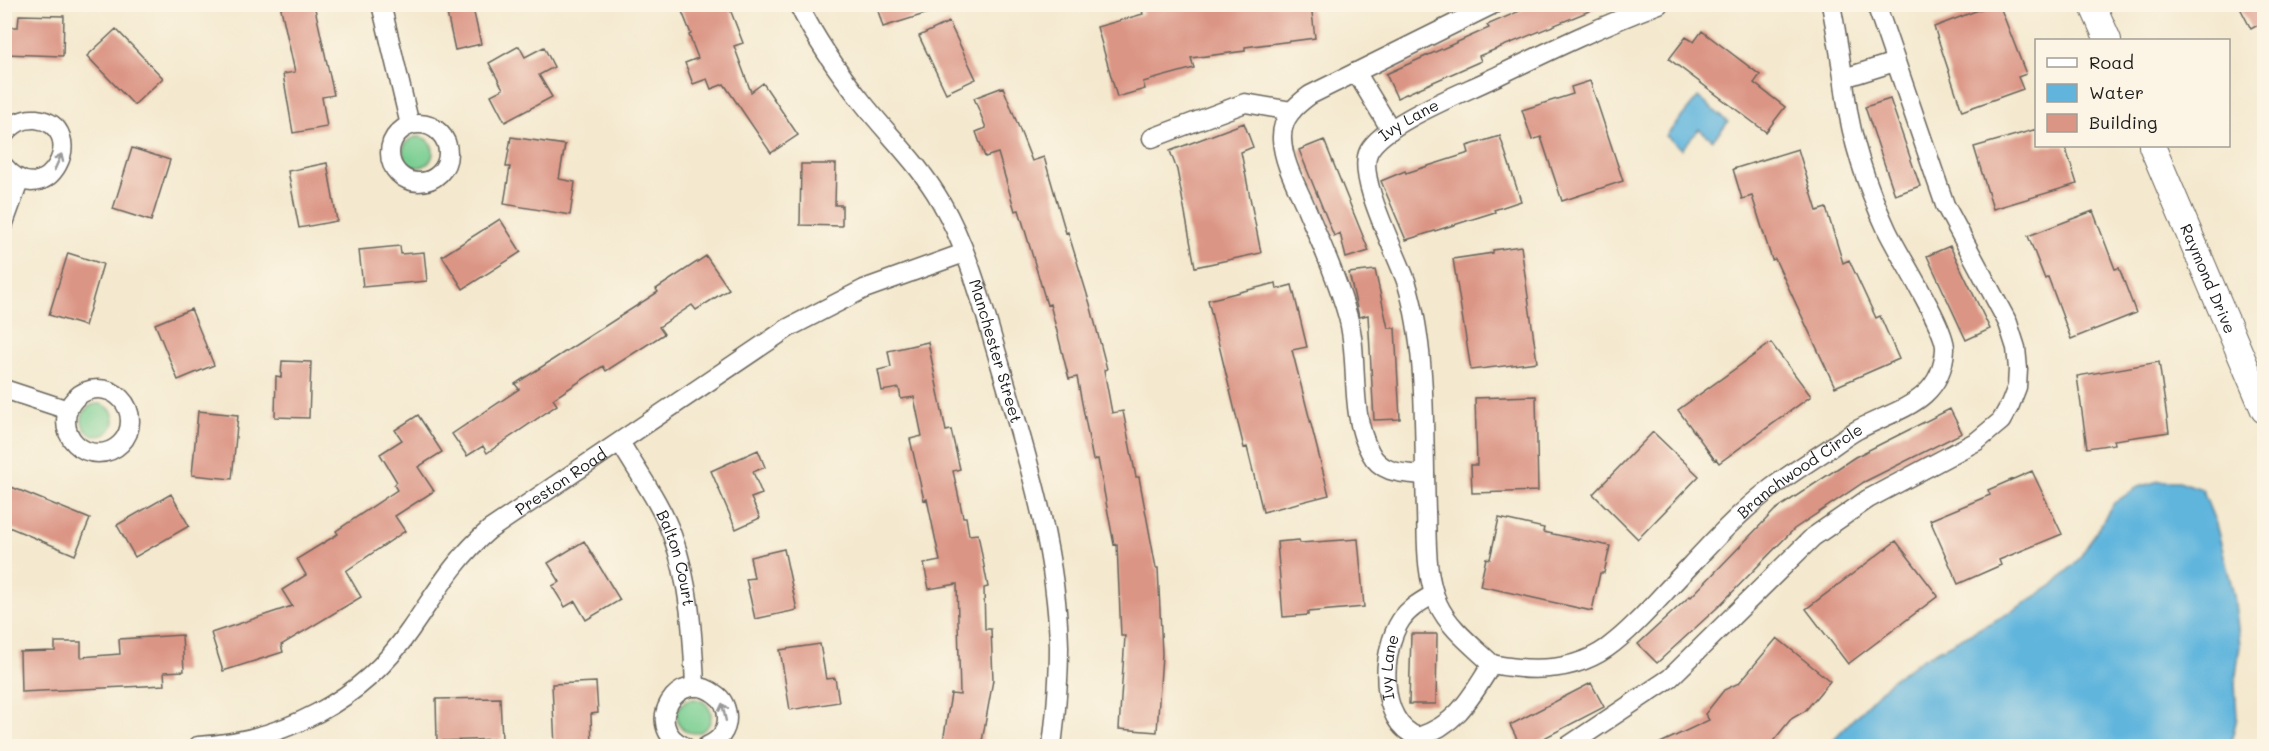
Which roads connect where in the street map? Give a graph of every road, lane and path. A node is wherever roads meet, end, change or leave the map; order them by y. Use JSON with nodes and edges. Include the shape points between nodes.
{"nodes":[{"id":1,"x":381,"y":4,"type":"edge"},
{"id":2,"x":798,"y":4,"type":"edge"},
{"id":3,"x":1494,"y":4,"type":"edge"},
{"id":4,"x":1659,"y":4,"type":"edge"},
{"id":5,"x":1831,"y":4,"type":"edge"},
{"id":6,"x":1876,"y":4,"type":"edge"},
{"id":7,"x":2092,"y":4,"type":"edge"},
{"id":8,"x":2108,"y":39,"type":"edge"},
{"id":9,"x":1895,"y":62,"type":"junction"},
{"id":10,"x":1356,"y":72,"type":"junction"},
{"id":11,"x":1844,"y":78,"type":"junction"},
{"id":12,"x":1292,"y":111,"type":"junction"},
{"id":13,"x":410,"y":125,"type":"dead end"},
{"id":14,"x":1391,"y":130,"type":"junction"},
{"id":15,"x":4,"y":135,"type":"edge"},
{"id":16,"x":1152,"y":138,"type":"dead end"},
{"id":17,"x":2152,"y":147,"type":"edge"},
{"id":18,"x":4,"y":165,"type":"edge"},
{"id":19,"x":20,"y":179,"type":"junction"},
{"id":20,"x":4,"y":223,"type":"edge"},
{"id":21,"x":964,"y":253,"type":"junction"},
{"id":22,"x":4,"y":389,"type":"edge"},
{"id":23,"x":68,"y":410,"type":"dead end"},
{"id":24,"x":2265,"y":410,"type":"edge"},
{"id":25,"x":620,"y":442,"type":"junction"},
{"id":26,"x":1425,"y":475,"type":"junction"},
{"id":27,"x":1434,"y":594,"type":"junction"},
{"id":28,"x":1492,"y":664,"type":"junction"},
{"id":29,"x":695,"y":687,"type":"junction"},
{"id":30,"x":1416,"y":742,"type":"edge"},
{"id":31,"x":198,"y":747,"type":"edge"},
{"id":32,"x":684,"y":747,"type":"edge"},
{"id":33,"x":707,"y":747,"type":"edge"},
{"id":34,"x":1052,"y":747,"type":"edge"},
{"id":35,"x":1568,"y":747,"type":"edge"}],
"edges":[{"from":1,"to":13,"type":"street"},
{"from":2,"to":21,"type":"street","name":"Manchester Street","via":[[826,54],[940,200]]},
{"from":3,"to":10,"type":"street"},
{"from":4,"to":14,"type":"street","name":"Ivy Lane","via":[[1584,35]]},
{"from":5,"to":11,"type":"street","name":"Branchwood Circle"},
{"from":6,"to":9,"type":"street"},
{"from":7,"to":8,"type":"street"},
{"from":9,"to":11,"type":"street"},
{"from":9,"to":35,"type":"street","via":[[1945,205],[2008,323],[2018,369],[2010,405],[2001,421],[1977,441],[1868,499],[1813,537],[1670,678]]},
{"from":10,"to":12,"type":"street","via":[[1310,95]]},
{"from":10,"to":14,"type":"street"},
{"from":11,"to":28,"type":"street","name":"Branchwood Circle","via":[[1859,154],[1874,200],[1946,346],[1938,379],[1914,404],[1855,431],[1770,489],[1606,648],[1586,659],[1548,669]]},
{"from":12,"to":16,"type":"street","via":[[1245,102]]},
{"from":12,"to":26,"type":"street","via":[[1283,127],[1282,139],[1349,319],[1364,436],[1370,452],[1385,469]]},
{"from":14,"to":26,"type":"street","name":"Ivy Lane","via":[[1369,151],[1365,163],[1372,198],[1408,285],[1416,326]]},
{"from":19,"to":15,"type":"street","one_way":true,"via":[[30,181],[49,176],[62,160],[61,140],[49,124],[39,120],[19,121]]},
{"from":17,"to":24,"type":"street","name":"Raymond Drive"},
{"from":18,"to":19,"type":"street"},
{"from":19,"to":20,"type":"street"},
{"from":21,"to":25,"type":"street","name":"Preston Road","via":[[864,289],[788,328]]},
{"from":21,"to":34,"type":"street","name":"Manchester Street","via":[[984,308],[1044,525],[1059,646]]},
{"from":22,"to":23,"type":"street"},
{"from":25,"to":29,"type":"street","name":"Balton Court","via":[[655,499],[683,570]]},
{"from":25,"to":31,"type":"street","name":"Preston Road","via":[[468,548],[392,654],[327,709],[301,723],[247,741]]},
{"from":26,"to":27,"type":"street","name":"Ivy Lane"},
{"from":27,"to":28,"type":"street","name":"Ivy Lane","via":[[1448,620]]},
{"from":27,"to":30,"type":"street","name":"Ivy Lane","via":[[1402,618],[1388,650],[1385,680],[1396,716]]},
{"from":28,"to":30,"type":"street","via":[[1459,713]]},
{"from":29,"to":32,"type":"street","via":[[685,688],[670,700],[664,717],[668,733]]},
{"from":33,"to":29,"type":"street","one_way":true,"via":[[723,734],[727,714],[719,696]]}]}
